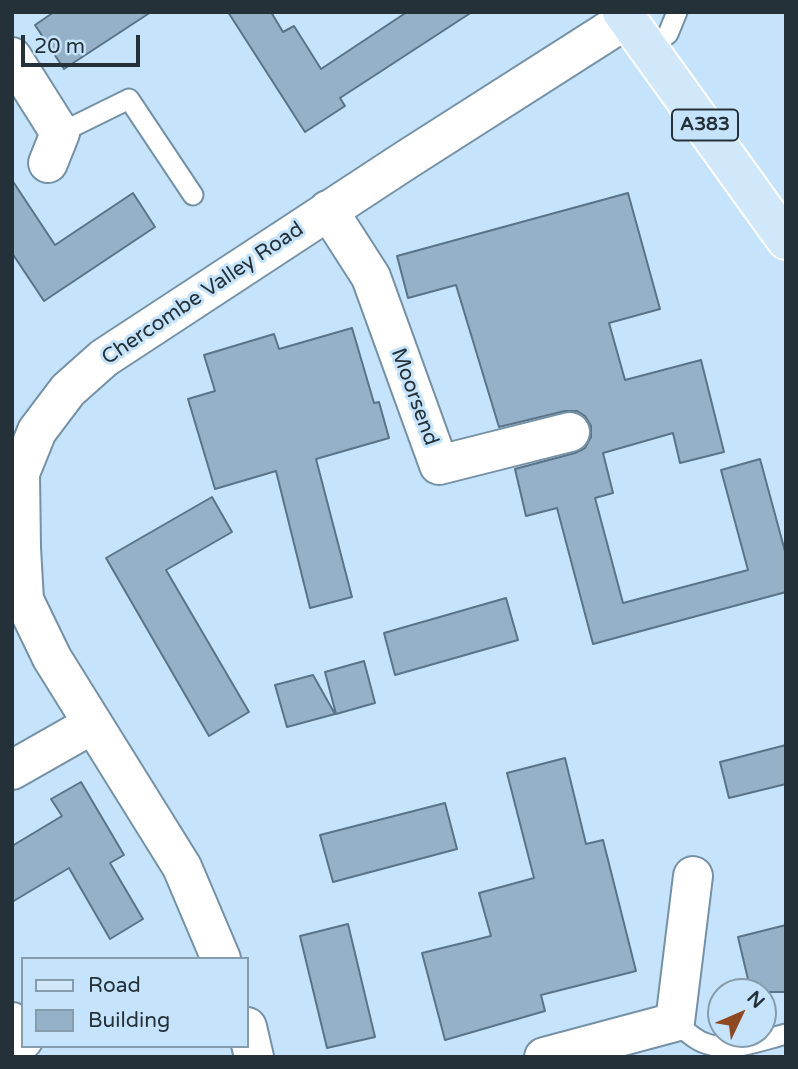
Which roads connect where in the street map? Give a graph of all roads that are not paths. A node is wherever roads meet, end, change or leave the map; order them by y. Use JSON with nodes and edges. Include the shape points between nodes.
{"nodes":[{"id":1,"x":677,"y":12,"type":"edge"},
{"id":2,"x":632,"y":26,"type":"edge"},
{"id":3,"x":12,"y":57,"type":"edge"},
{"id":4,"x":54,"y":148,"type":"joint"},
{"id":5,"x":193,"y":195,"type":"dead end"},
{"id":6,"x":328,"y":210,"type":"junction"},
{"id":7,"x":786,"y":240,"type":"edge"},
{"id":8,"x":570,"y":432,"type":"dead end"},
{"id":9,"x":16,"y":472,"type":"edge"},
{"id":10,"x":93,"y":724,"type":"junction"},
{"id":11,"x":12,"y":770,"type":"edge"},
{"id":12,"x":693,"y":876,"type":"dead end"},
{"id":13,"x":219,"y":957,"type":"edge"},
{"id":14,"x":674,"y":1022,"type":"junction"},
{"id":15,"x":248,"y":1031,"type":"edge"},
{"id":16,"x":786,"y":1034,"type":"edge"},
{"id":17,"x":254,"y":1057,"type":"edge"},
{"id":18,"x":544,"y":1057,"type":"edge"}],
"edges":[{"from":1,"to":2,"type":"lane","via":[[668,34]]},
{"from":2,"to":6,"type":"street","name":"Chercombe Valley Road"},
{"from":2,"to":7,"type":"main road","number":"A383"},
{"from":3,"to":4,"type":"street"},
{"from":4,"to":5,"type":"lane","via":[[129,99]]},
{"from":6,"to":8,"type":"street","name":"Moorsend","via":[[371,277],[439,465]]},
{"from":6,"to":9,"type":"street","name":"Chercombe Valley Road","via":[[104,358],[68,390],[37,430]]},
{"from":9,"to":10,"type":"street","name":"Chercombe Valley Road","via":[[24,600],[52,658]]},
{"from":10,"to":11,"type":"street"},
{"from":10,"to":13,"type":"street","name":"Chercombe Valley Road","via":[[182,867]]},
{"from":12,"to":14,"type":"street"},
{"from":14,"to":16,"type":"lane","via":[[701,1042],[719,1047],[739,1047]]},
{"from":14,"to":18,"type":"street"},
{"from":15,"to":17,"type":"street"}]}
